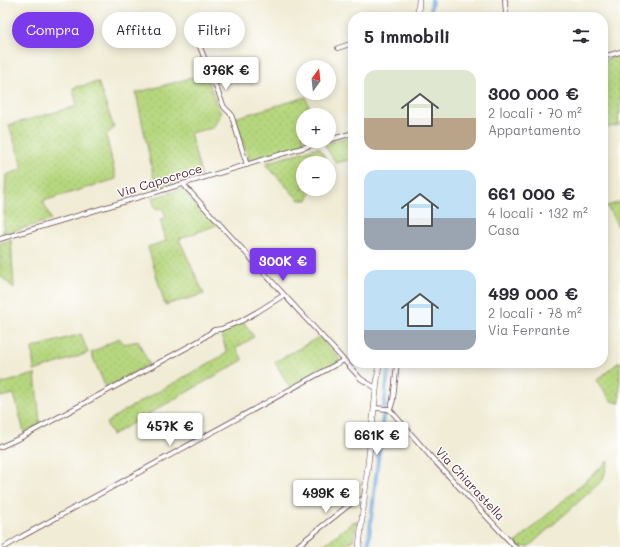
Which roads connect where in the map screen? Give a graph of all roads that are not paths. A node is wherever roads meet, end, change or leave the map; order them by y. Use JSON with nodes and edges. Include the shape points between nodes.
{"nodes":[{"id":1,"x":419,"y":0,"type":"edge"},
{"id":2,"x":505,"y":0,"type":"edge"},
{"id":3,"x":418,"y":12,"type":"edge"},
{"id":4,"x":506,"y":12,"type":"edge"},
{"id":5,"x":348,"y":45,"type":"edge"},
{"id":6,"x":200,"y":48,"type":"edge"},
{"id":7,"x":338,"y":48,"type":"dead end"},
{"id":8,"x":620,"y":52,"type":"edge"},
{"id":9,"x":608,"y":56,"type":"edge"},
{"id":10,"x":348,"y":134,"type":"edge"},
{"id":11,"x":336,"y":138,"type":"edge"},
{"id":12,"x":302,"y":148,"type":"edge"},
{"id":13,"x":247,"y":165,"type":"junction"},
{"id":14,"x":183,"y":184,"type":"junction"},
{"id":15,"x":0,"y":239,"type":"edge"},
{"id":16,"x":284,"y":295,"type":"junction"},
{"id":17,"x":344,"y":360,"type":"junction"},
{"id":18,"x":348,"y":364,"type":"edge"},
{"id":19,"x":351,"y":368,"type":"edge"},
{"id":20,"x":378,"y":368,"type":"edge"},
{"id":21,"x":396,"y":368,"type":"edge"},
{"id":22,"x":376,"y":388,"type":"junction"},
{"id":23,"x":377,"y":408,"type":"junction"},
{"id":24,"x":389,"y":410,"type":"junction"},
{"id":25,"x":0,"y":447,"type":"edge"},
{"id":26,"x":364,"y":499,"type":"junction"},
{"id":27,"x":5,"y":547,"type":"edge"},
{"id":28,"x":296,"y":547,"type":"edge"},
{"id":29,"x":359,"y":547,"type":"edge"},
{"id":30,"x":515,"y":547,"type":"edge"}],
"edges":[{"from":1,"to":3,"type":"main road"},
{"from":2,"to":4,"type":"street"},
{"from":5,"to":7,"type":"street"},
{"from":6,"to":13,"type":"street","via":[[224,108],[231,114]]},
{"from":8,"to":9,"type":"street"},
{"from":10,"to":11,"type":"street"},
{"from":12,"to":13,"type":"street","name":"Via Capocroce"},
{"from":13,"to":14,"type":"street","name":"Via Capocroce"},
{"from":14,"to":15,"type":"street","name":"Via Capocroce"},
{"from":14,"to":16,"type":"street"},
{"from":16,"to":17,"type":"street"},
{"from":16,"to":25,"type":"street","via":[[241,321],[214,330],[199,341]]},
{"from":17,"to":18,"type":"street"},
{"from":17,"to":27,"type":"street"},
{"from":19,"to":22,"type":"street","via":[[361,379]]},
{"from":20,"to":22,"type":"main road"},
{"from":21,"to":24,"type":"street","via":[[393,400]]},
{"from":22,"to":23,"type":"main road"},
{"from":23,"to":24,"type":"street"},
{"from":23,"to":26,"type":"main road"},
{"from":24,"to":30,"type":"street","name":"Via Chiarastella"},
{"from":26,"to":28,"type":"street","via":[[354,501]]},
{"from":26,"to":29,"type":"main road"}]}
